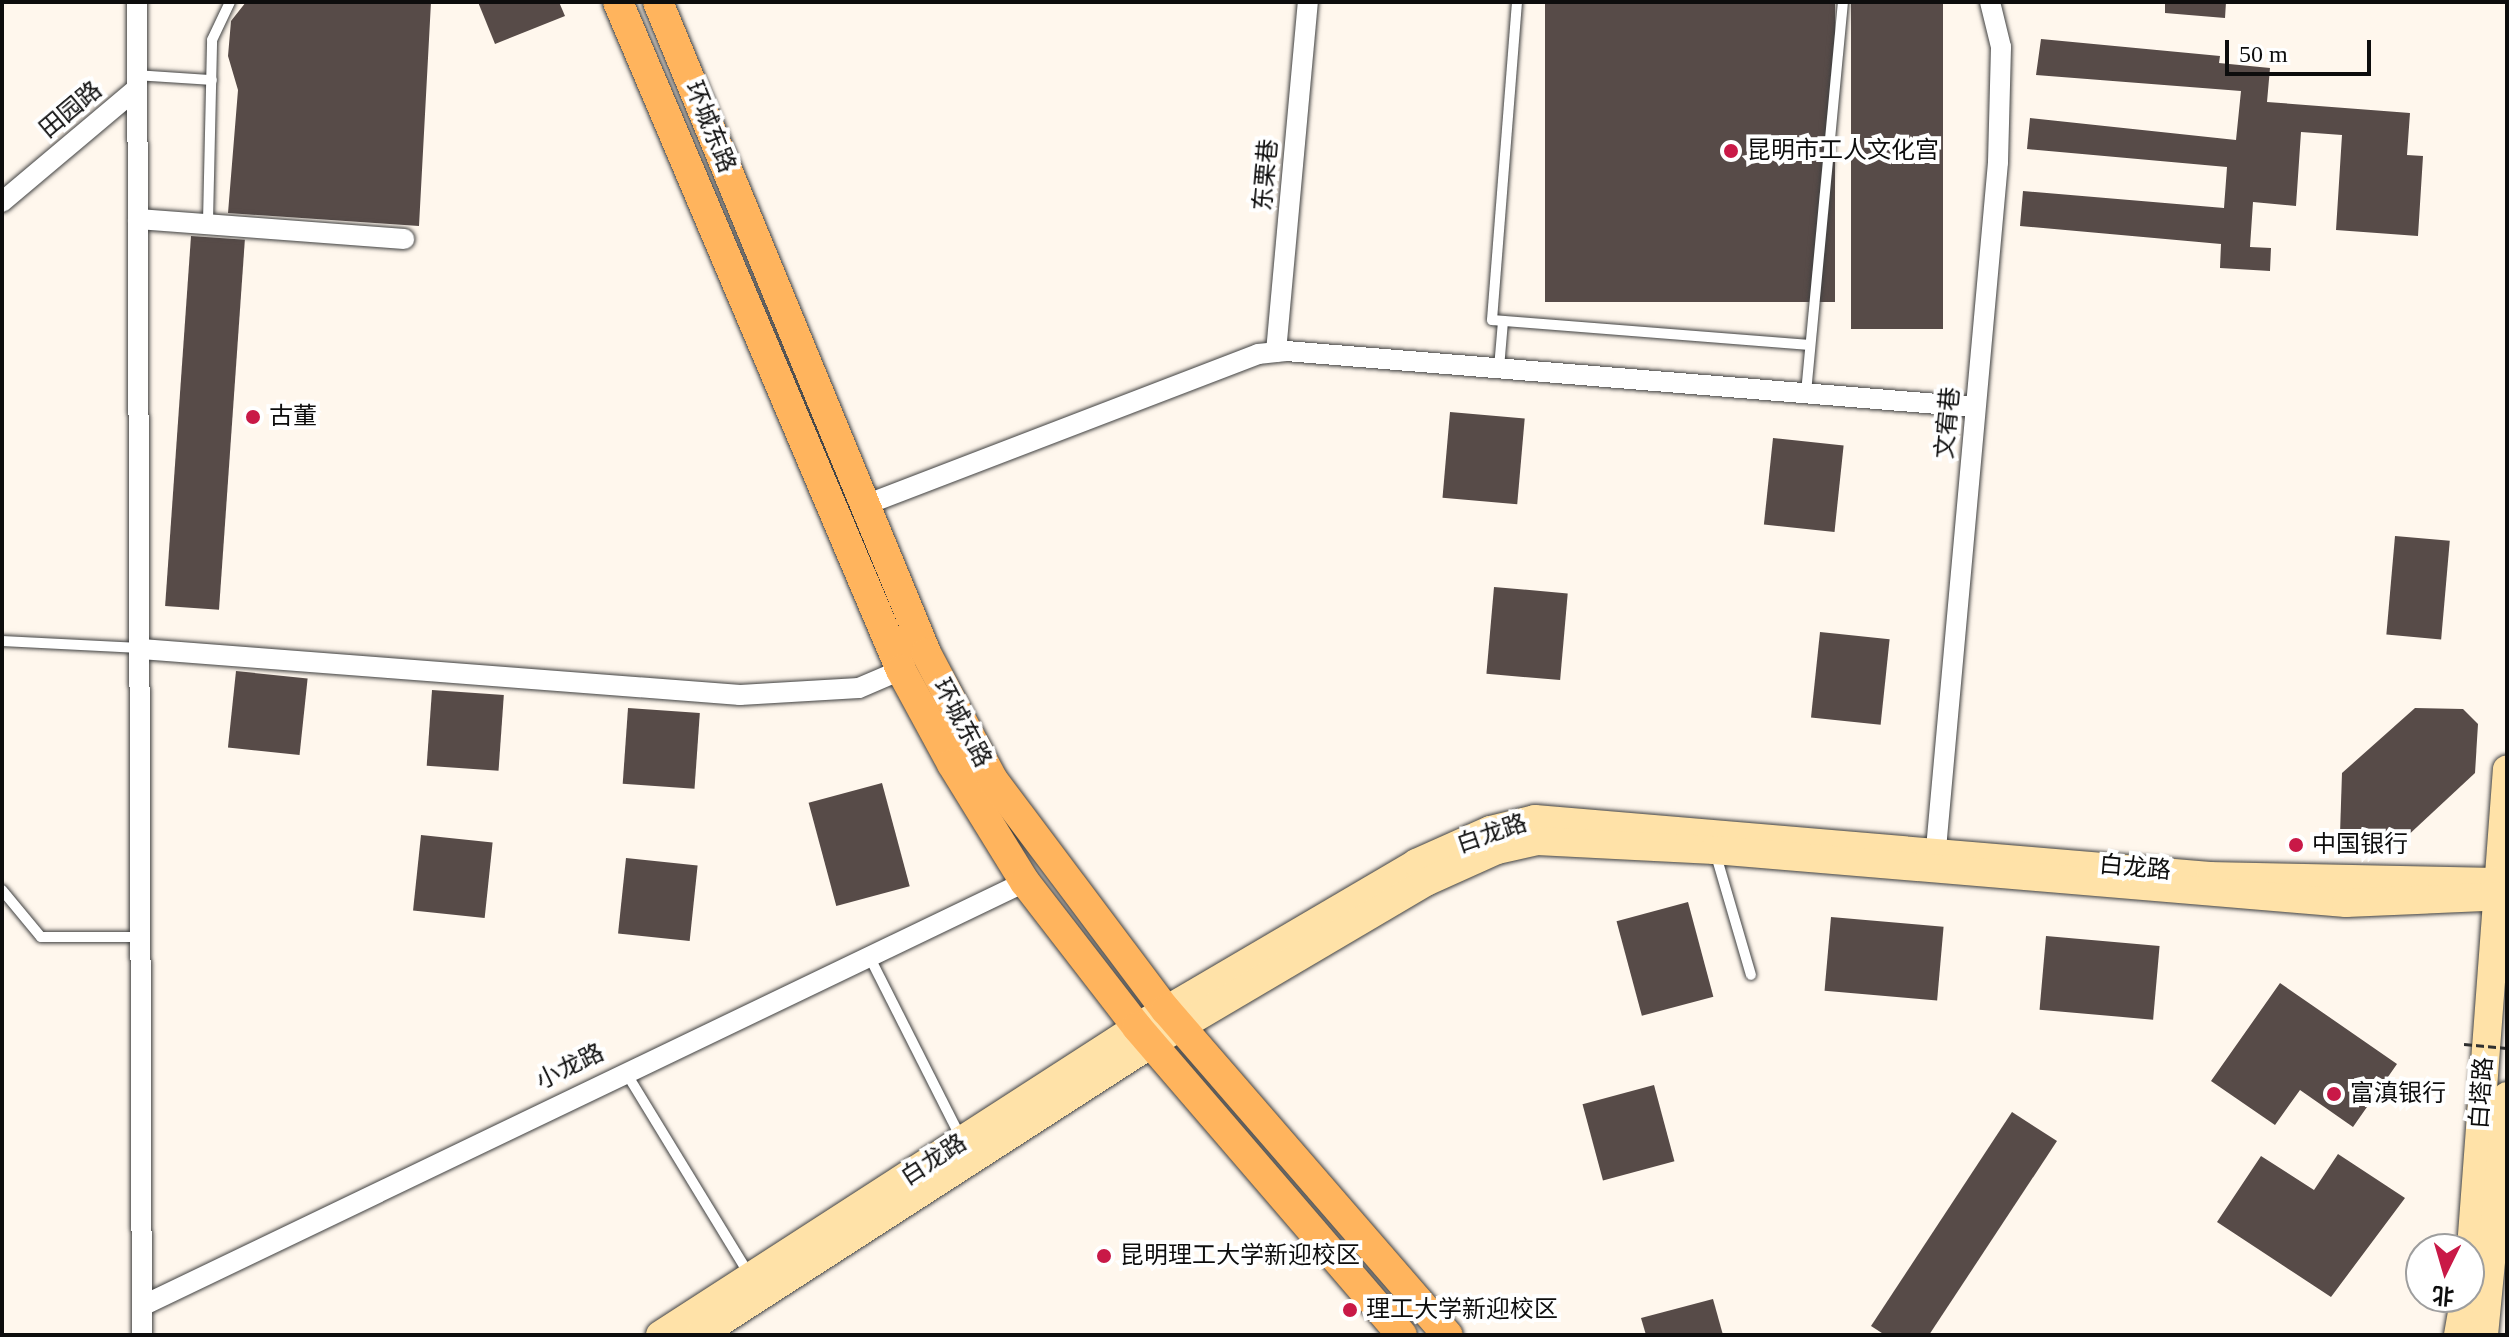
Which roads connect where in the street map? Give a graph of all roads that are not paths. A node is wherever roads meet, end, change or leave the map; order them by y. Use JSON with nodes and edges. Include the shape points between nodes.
{"nodes":[{"id":1,"x":137,"y":2,"type":"edge"},
{"id":2,"x":230,"y":2,"type":"edge"},
{"id":3,"x":618,"y":2,"type":"edge"},
{"id":4,"x":658,"y":2,"type":"edge"},
{"id":5,"x":1308,"y":2,"type":"edge"},
{"id":6,"x":1517,"y":2,"type":"edge"},
{"id":7,"x":1843,"y":2,"type":"edge"},
{"id":8,"x":1990,"y":2,"type":"edge"},
{"id":9,"x":212,"y":80,"type":"junction"},
{"id":10,"x":136,"y":82,"type":"junction"},
{"id":11,"x":2,"y":202,"type":"edge"},
{"id":12,"x":138,"y":219,"type":"junction"},
{"id":13,"x":208,"y":221,"type":"junction"},
{"id":14,"x":404,"y":239,"type":"dead end"},
{"id":15,"x":1503,"y":321,"type":"junction"},
{"id":16,"x":1810,"y":345,"type":"junction"},
{"id":17,"x":1276,"y":352,"type":"junction"},
{"id":18,"x":1499,"y":368,"type":"junction"},
{"id":19,"x":1806,"y":393,"type":"junction"},
{"id":20,"x":1975,"y":407,"type":"junction"},
{"id":21,"x":865,"y":505,"type":"junction"},
{"id":22,"x":2,"y":641,"type":"edge"},
{"id":23,"x":141,"y":649,"type":"junction"},
{"id":24,"x":901,"y":670,"type":"junction"},
{"id":25,"x":2507,"y":769,"type":"edge"},
{"id":26,"x":1936,"y":849,"type":"junction"},
{"id":27,"x":1714,"y":850,"type":"junction"},
{"id":28,"x":1025,"y":882,"type":"junction"},
{"id":29,"x":2501,"y":889,"type":"edge"},
{"id":30,"x":2,"y":890,"type":"edge"},
{"id":31,"x":142,"y":937,"type":"junction"},
{"id":32,"x":869,"y":954,"type":"junction"},
{"id":33,"x":1751,"y":975,"type":"dead end"},
{"id":34,"x":1173,"y":1019,"type":"junction"},
{"id":35,"x":1144,"y":1036,"type":"junction"},
{"id":36,"x":624,"y":1070,"type":"junction"},
{"id":37,"x":2507,"y":1096,"type":"edge"},
{"id":38,"x":963,"y":1141,"type":"junction"},
{"id":39,"x":2472,"y":1233,"type":"edge"},
{"id":40,"x":750,"y":1277,"type":"junction"},
{"id":41,"x":142,"y":1306,"type":"junction"},
{"id":42,"x":2462,"y":1313,"type":"edge"},
{"id":43,"x":142,"y":1335,"type":"edge"},
{"id":44,"x":660,"y":1335,"type":"edge"},
{"id":45,"x":700,"y":1335,"type":"edge"},
{"id":46,"x":1402,"y":1335,"type":"edge"},
{"id":47,"x":1448,"y":1335,"type":"edge"},
{"id":48,"x":2458,"y":1335,"type":"edge"},
{"id":49,"x":2484,"y":1335,"type":"edge"}],
"edges":[{"from":1,"to":10,"type":"street"},
{"from":2,"to":9,"type":"lane","via":[[212,40]]},
{"from":3,"to":24,"type":"main road","name":"环城东路"},
{"from":4,"to":21,"type":"main road","name":"环城东路"},
{"from":5,"to":17,"type":"street","name":"东栗巷"},
{"from":6,"to":15,"type":"lane","via":[[1492,320]]},
{"from":7,"to":16,"type":"lane"},
{"from":8,"to":20,"type":"street","name":"文宥巷","via":[[2001,47],[1998,162]]},
{"from":9,"to":10,"type":"lane"},
{"from":9,"to":13,"type":"lane"},
{"from":10,"to":11,"type":"street","name":"田园路"},
{"from":10,"to":12,"type":"street"},
{"from":12,"to":13,"type":"street"},
{"from":12,"to":23,"type":"street"},
{"from":13,"to":14,"type":"street"},
{"from":15,"to":16,"type":"lane"},
{"from":15,"to":18,"type":"lane"},
{"from":16,"to":19,"type":"lane"},
{"from":17,"to":18,"type":"street"},
{"from":17,"to":21,"type":"street"},
{"from":18,"to":19,"type":"street"},
{"from":19,"to":20,"type":"street"},
{"from":20,"to":26,"type":"street","name":"文宥巷"},
{"from":21,"to":34,"type":"main road","name":"环城东路","via":[[971,744],[1055,870]]},
{"from":22,"to":23,"type":"lane"},
{"from":23,"to":24,"type":"street","via":[[740,695],[859,688]]},
{"from":23,"to":31,"type":"street"},
{"from":24,"to":28,"type":"main road","name":"环城东路"},
{"from":25,"to":29,"type":"main road","name":"白塔路"},
{"from":26,"to":29,"type":"main road","name":"白龙路","via":[[2210,876]]},
{"from":26,"to":34,"type":"main road","name":"白龙路","via":[[1535,819],[1416,863]]},
{"from":27,"to":29,"type":"main road","name":"白龙路","via":[[2208,897]]},
{"from":27,"to":33,"type":"lane"},
{"from":27,"to":34,"type":"main road","name":"白龙路","via":[[1537,841],[1497,850],[1426,882]]},
{"from":28,"to":32,"type":"street","name":"小龙路"},
{"from":28,"to":35,"type":"main road","name":"环城东路"},
{"from":29,"to":39,"type":"main road","name":"白塔路"},
{"from":30,"to":31,"type":"lane","via":[[41,937]]},
{"from":31,"to":41,"type":"street"},
{"from":32,"to":36,"type":"street","name":"小龙路"},
{"from":32,"to":38,"type":"lane"},
{"from":34,"to":35,"type":"main road","name":"白龙路"},
{"from":34,"to":47,"type":"main road","name":"环城东路"},
{"from":35,"to":38,"type":"main road","name":"白龙路"},
{"from":35,"to":45,"type":"main road","name":"白龙路"},
{"from":35,"to":46,"type":"main road","name":"环城东路"},
{"from":36,"to":40,"type":"lane"},
{"from":36,"to":41,"type":"street","name":"小龙路"},
{"from":37,"to":49,"type":"main road","name":"白塔路"},
{"from":38,"to":40,"type":"main road","name":"白龙路"},
{"from":40,"to":44,"type":"main road","name":"白龙路"},
{"from":41,"to":43,"type":"street"},
{"from":42,"to":48,"type":"main road"}]}
